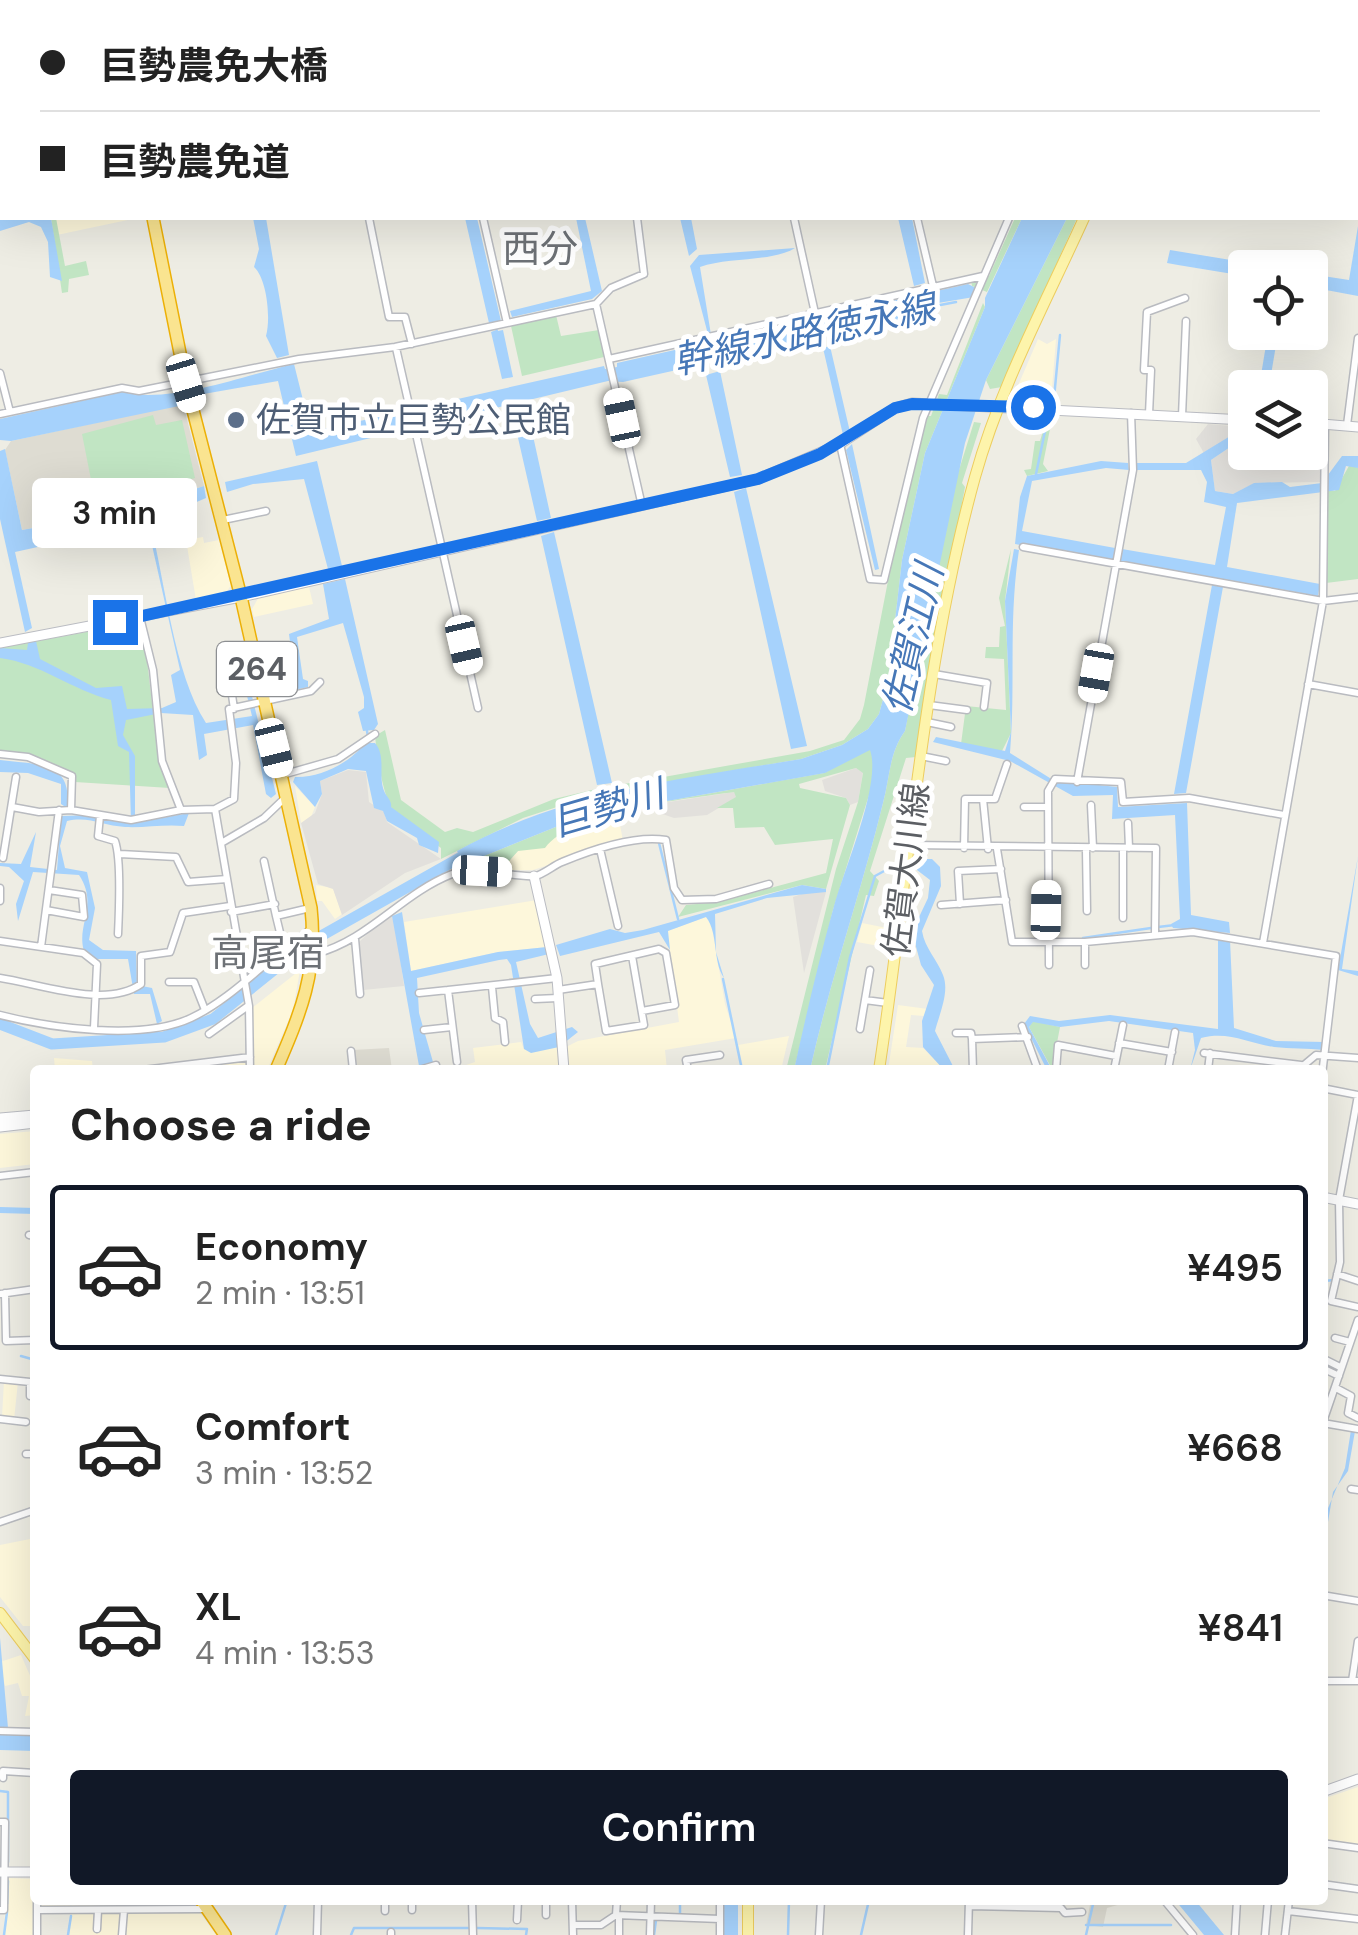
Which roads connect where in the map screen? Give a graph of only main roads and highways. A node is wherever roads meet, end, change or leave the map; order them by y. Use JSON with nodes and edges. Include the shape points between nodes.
{"nodes":[{"id":1,"x":154,"y":220,"type":"edge"},
{"id":2,"x":1083,"y":220,"type":"edge"},
{"id":3,"x":278,"y":1065,"type":"edge"},
{"id":4,"x":880,"y":1065,"type":"edge"},
{"id":5,"x":0,"y":1612,"type":"edge"},
{"id":6,"x":30,"y":1652,"type":"edge"},
{"id":7,"x":206,"y":1905,"type":"edge"},
{"id":8,"x":748,"y":1905,"type":"edge"},
{"id":9,"x":225,"y":1935,"type":"edge"},
{"id":10,"x":748,"y":1935,"type":"edge"}],
"edges":[{"from":1,"to":3,"type":"highway","number":"264","via":[[186,383],[241,597],[257,705],[282,776],[311,908],[315,952]]},
{"from":2,"to":4,"type":"main road","name":"佐賀大川線","via":[[994,405],[975,476],[926,722]]},
{"from":5,"to":6,"type":"main road"},
{"from":7,"to":9,"type":"highway"},
{"from":8,"to":10,"type":"main road"}]}
